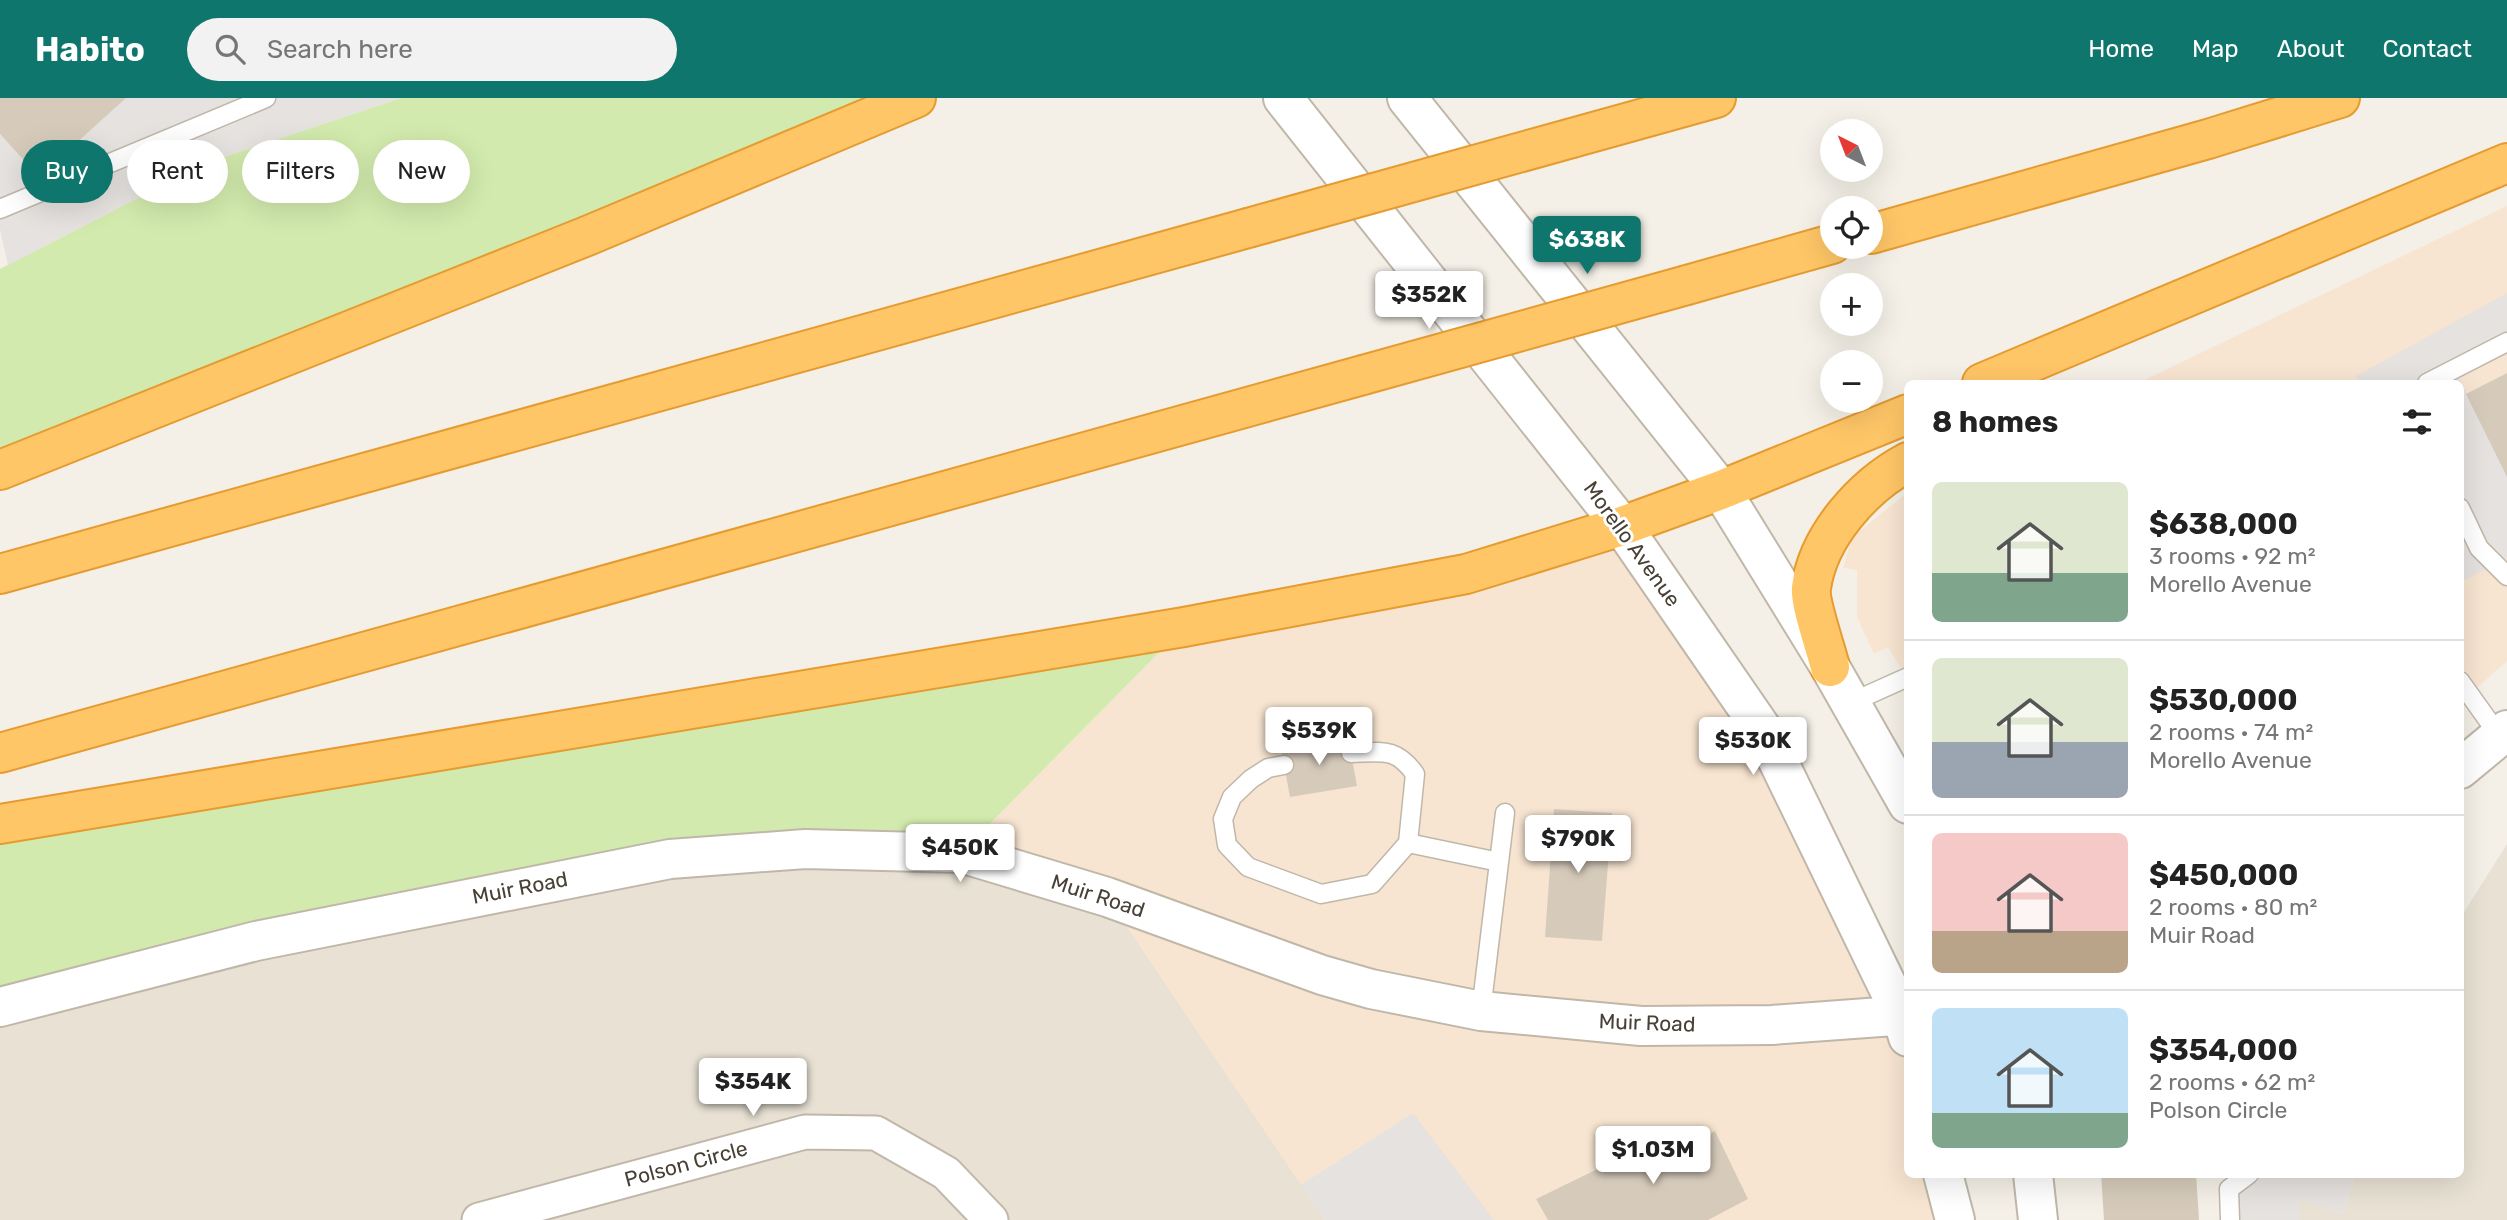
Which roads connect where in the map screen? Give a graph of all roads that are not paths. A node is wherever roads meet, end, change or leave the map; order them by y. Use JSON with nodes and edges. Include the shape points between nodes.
{"nodes":[{"id":1,"x":266,"y":98,"type":"edge"},
{"id":2,"x":1283,"y":98,"type":"edge"},
{"id":3,"x":1407,"y":98,"type":"edge"},
{"id":4,"x":1716,"y":98,"type":"edge"},
{"id":5,"x":2340,"y":98,"type":"edge"},
{"id":6,"x":901,"y":102,"type":"edge"},
{"id":7,"x":2507,"y":163,"type":"edge"},
{"id":8,"x":0,"y":209,"type":"edge"},
{"id":9,"x":1883,"y":231,"type":"edge"},
{"id":10,"x":1820,"y":247,"type":"edge"},
{"id":11,"x":2087,"y":340,"type":"junction"},
{"id":12,"x":2507,"y":342,"type":"edge"},
{"id":13,"x":1989,"y":380,"type":"edge"},
{"id":14,"x":2038,"y":380,"type":"edge"},
{"id":15,"x":2433,"y":380,"type":"edge"},
{"id":16,"x":1904,"y":416,"type":"edge"},
{"id":17,"x":1904,"y":464,"type":"edge"},
{"id":18,"x":0,"y":470,"type":"edge"},
{"id":19,"x":1721,"y":490,"type":"junction"},
{"id":20,"x":2464,"y":516,"type":"edge"},
{"id":21,"x":1622,"y":526,"type":"junction"},
{"id":22,"x":0,"y":574,"type":"edge"},
{"id":23,"x":2507,"y":576,"type":"edge"},
{"id":24,"x":1830,"y":667,"type":"junction"},
{"id":25,"x":1904,"y":679,"type":"edge"},
{"id":26,"x":2464,"y":686,"type":"edge"},
{"id":27,"x":1850,"y":703,"type":"junction"},
{"id":28,"x":2504,"y":733,"type":"edge"},
{"id":29,"x":0,"y":753,"type":"edge"},
{"id":30,"x":1351,"y":753,"type":"dead end"},
{"id":31,"x":1284,"y":765,"type":"dead end"},
{"id":32,"x":2464,"y":766,"type":"edge"},
{"id":33,"x":1904,"y":797,"type":"edge"},
{"id":34,"x":1505,"y":813,"type":"dead end"},
{"id":35,"x":0,"y":824,"type":"edge"},
{"id":36,"x":1408,"y":843,"type":"junction"},
{"id":37,"x":1499,"y":862,"type":"junction"},
{"id":38,"x":0,"y":1007,"type":"edge"},
{"id":39,"x":1480,"y":1011,"type":"junction"},
{"id":40,"x":1904,"y":1019,"type":"edge"},
{"id":41,"x":1904,"y":1023,"type":"edge"},
{"id":42,"x":1944,"y":1178,"type":"edge"},
{"id":43,"x":2033,"y":1178,"type":"edge"},
{"id":44,"x":2244,"y":1178,"type":"edge"},
{"id":45,"x":479,"y":1220,"type":"edge"},
{"id":46,"x":991,"y":1220,"type":"edge"},
{"id":47,"x":1955,"y":1220,"type":"edge"},
{"id":48,"x":2038,"y":1220,"type":"edge"},
{"id":49,"x":2230,"y":1220,"type":"edge"}],
"edges":[{"from":1,"to":8,"type":"lane"},
{"from":2,"to":21,"type":"street","name":"Morello Avenue"},
{"from":3,"to":19,"type":"street"},
{"from":4,"to":22,"type":"highway","bridge":true},
{"from":5,"to":9,"type":"highway"},
{"from":6,"to":18,"type":"highway","via":[[587,236]]},
{"from":7,"to":11,"type":"highway"},
{"from":10,"to":29,"type":"highway","bridge":true},
{"from":11,"to":13,"type":"highway"},
{"from":11,"to":14,"type":"highway"},
{"from":12,"to":15,"type":"lane"},
{"from":16,"to":19,"type":"highway"},
{"from":17,"to":24,"type":"highway","via":[[1854,505],[1825,542],[1810,590]]},
{"from":19,"to":21,"type":"highway"},
{"from":19,"to":24,"type":"street"},
{"from":20,"to":23,"type":"lane","via":[[2479,548]]},
{"from":21,"to":35,"type":"highway","via":[[1466,574],[1197,624]]},
{"from":21,"to":40,"type":"street","name":"Morello Avenue","via":[[1764,732]]},
{"from":24,"to":27,"type":"street"},
{"from":25,"to":27,"type":"lane"},
{"from":26,"to":28,"type":"lane"},
{"from":27,"to":33,"type":"street"},
{"from":28,"to":32,"type":"street"},
{"from":30,"to":36,"type":"lane","via":[[1386,752],[1404,758],[1416,774]]},
{"from":31,"to":36,"type":"lane","via":[[1251,779],[1232,797],[1223,819],[1227,845],[1248,867],[1321,894],[1372,884]]},
{"from":34,"to":37,"type":"lane"},
{"from":36,"to":37,"type":"lane"},
{"from":37,"to":39,"type":"lane"},
{"from":38,"to":39,"type":"street","name":"Muir Road","via":[[256,940],[657,862],[805,849],[961,853],[1107,897],[1322,975]]},
{"from":39,"to":41,"type":"street","name":"Muir Road","via":[[1641,1026]]},
{"from":42,"to":47,"type":"street"},
{"from":43,"to":48,"type":"street"},
{"from":44,"to":49,"type":"lane","via":[[2229,1189]]},
{"from":45,"to":46,"type":"street","name":"Polson Circle","via":[[805,1132],[876,1133],[946,1173]]}]}
